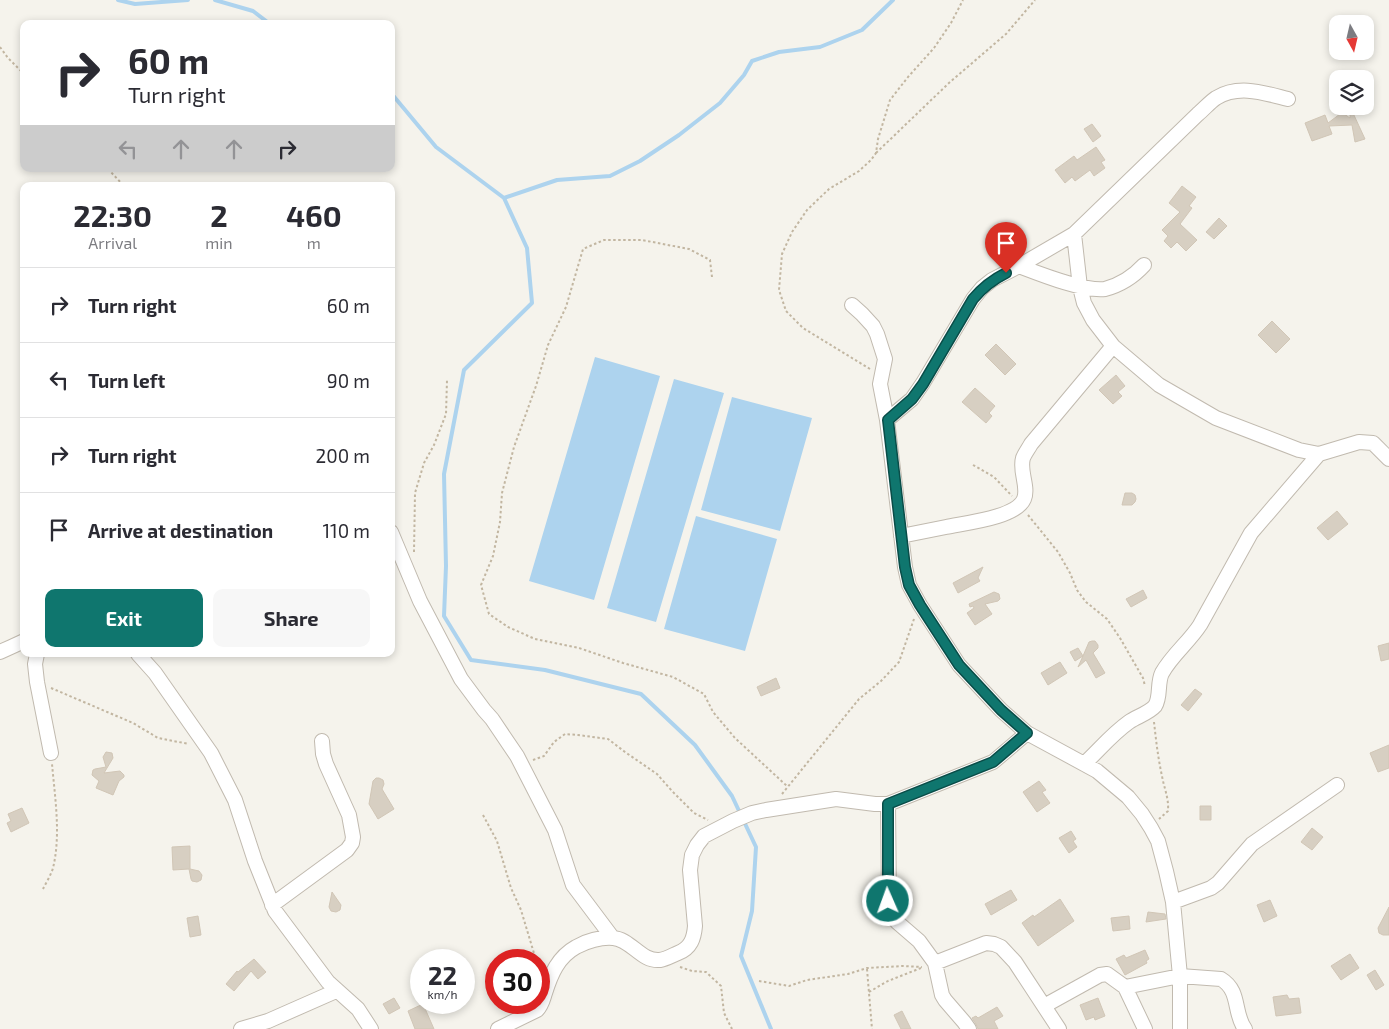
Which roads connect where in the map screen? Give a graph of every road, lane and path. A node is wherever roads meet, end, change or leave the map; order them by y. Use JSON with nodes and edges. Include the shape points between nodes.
{"nodes":[{"id":1,"x":963,"y":0,"type":"edge"},
{"id":2,"x":1035,"y":0,"type":"edge"},
{"id":3,"x":0,"y":47,"type":"edge"},
{"id":4,"x":20,"y":70,"type":"edge"},
{"id":5,"x":1288,"y":99,"type":"dead end"},
{"id":6,"x":876,"y":153,"type":"junction"},
{"id":7,"x":111,"y":172,"type":"edge"},
{"id":8,"x":120,"y":182,"type":"edge"},
{"id":9,"x":1074,"y":234,"type":"junction"},
{"id":10,"x":1144,"y":265,"type":"dead end"},
{"id":11,"x":1019,"y":266,"type":"junction"},
{"id":12,"x":712,"y":277,"type":"dead end"},
{"id":13,"x":1080,"y":287,"type":"junction"},
{"id":14,"x":852,"y":305,"type":"dead end"},
{"id":15,"x":1113,"y":346,"type":"junction"},
{"id":16,"x":447,"y":380,"type":"dead end"},
{"id":17,"x":880,"y":384,"type":"junction"},
{"id":18,"x":888,"y":420,"type":"junction"},
{"id":19,"x":1319,"y":454,"type":"junction"},
{"id":20,"x":1389,"y":459,"type":"edge"},
{"id":21,"x":973,"y":465,"type":"dead end"},
{"id":22,"x":1020,"y":504,"type":"junction"},
{"id":23,"x":901,"y":536,"type":"junction"},
{"id":24,"x":395,"y":542,"type":"edge"},
{"id":25,"x":414,"y":556,"type":"dead end"},
{"id":26,"x":920,"y":605,"type":"junction"},
{"id":27,"x":20,"y":643,"type":"edge"},
{"id":28,"x":0,"y":652,"type":"edge"},
{"id":29,"x":36,"y":657,"type":"edge"},
{"id":30,"x":141,"y":657,"type":"edge"},
{"id":31,"x":37,"y":682,"type":"junction"},
{"id":32,"x":1145,"y":686,"type":"dead end"},
{"id":33,"x":1153,"y":708,"type":"junction"},
{"id":34,"x":1027,"y":733,"type":"junction"},
{"id":35,"x":322,"y":741,"type":"dead end"},
{"id":36,"x":206,"y":745,"type":"junction"},
{"id":37,"x":52,"y":754,"type":"joint"},
{"id":38,"x":517,"y":756,"type":"junction"},
{"id":39,"x":1084,"y":764,"type":"junction"},
{"id":40,"x":1337,"y":785,"type":"dead end"},
{"id":41,"x":788,"y":787,"type":"junction"},
{"id":42,"x":780,"y":796,"type":"dead end"},
{"id":43,"x":888,"y":804,"type":"junction"},
{"id":44,"x":483,"y":815,"type":"dead end"},
{"id":45,"x":727,"y":824,"type":"junction"},
{"id":46,"x":1151,"y":828,"type":"junction"},
{"id":47,"x":43,"y":889,"type":"dead end"},
{"id":48,"x":1173,"y":902,"type":"junction"},
{"id":49,"x":272,"y":905,"type":"junction"},
{"id":50,"x":612,"y":937,"type":"junction"},
{"id":51,"x":533,"y":949,"type":"edge"},
{"id":52,"x":660,"y":960,"type":"junction"},
{"id":53,"x":928,"y":965,"type":"junction"},
{"id":54,"x":867,"y":968,"type":"junction"},
{"id":55,"x":1180,"y":976,"type":"junction"},
{"id":56,"x":759,"y":981,"type":"dead end"},
{"id":57,"x":1125,"y":987,"type":"junction"},
{"id":58,"x":336,"y":990,"type":"junction"},
{"id":59,"x":869,"y":992,"type":"junction"},
{"id":60,"x":1044,"y":1006,"type":"junction"},
{"id":61,"x":241,"y":1029,"type":"edge"},
{"id":62,"x":372,"y":1029,"type":"edge"},
{"id":63,"x":498,"y":1029,"type":"edge"},
{"id":64,"x":732,"y":1029,"type":"edge"},
{"id":65,"x":872,"y":1029,"type":"edge"},
{"id":66,"x":969,"y":1029,"type":"edge"},
{"id":67,"x":1058,"y":1029,"type":"edge"},
{"id":68,"x":1146,"y":1029,"type":"edge"},
{"id":69,"x":1180,"y":1029,"type":"edge"},
{"id":70,"x":1245,"y":1029,"type":"edge"}],
"edges":[{"from":1,"to":6,"type":"path","via":[[934,48],[890,100]]},
{"from":2,"to":6,"type":"path","via":[[1006,34]]},
{"from":3,"to":4,"type":"path"},
{"from":5,"to":9,"type":"street","via":[[1251,90],[1233,91],[1216,98]]},
{"from":6,"to":17,"type":"path","via":[[859,171],[829,189],[807,210],[782,254],[779,290],[786,311],[803,328],[870,369]]},
{"from":7,"to":8,"type":"path"},
{"from":9,"to":11,"type":"street"},
{"from":9,"to":13,"type":"street"},
{"from":10,"to":13,"type":"street","via":[[1123,282],[1103,289]]},
{"from":11,"to":13,"type":"street"},
{"from":11,"to":18,"type":"street","via":[[982,288],[923,384],[912,399]]},
{"from":12,"to":41,"type":"path","via":[[710,260],[689,249],[642,240],[604,240],[583,249],[566,307],[548,345],[514,446],[502,493],[493,556],[482,585],[489,614],[508,627],[535,639],[579,648],[673,677],[704,694],[713,712],[736,738]]},
{"from":13,"to":15,"type":"street","via":[[1093,320]]},
{"from":14,"to":17,"type":"street","via":[[877,334],[885,359]]},
{"from":15,"to":19,"type":"street","via":[[1159,385],[1216,418],[1299,450]]},
{"from":15,"to":22,"type":"street","via":[[1031,444],[1023,458],[1025,488]]},
{"from":16,"to":25,"type":"path","via":[[446,414],[424,463],[415,493]]},
{"from":17,"to":18,"type":"street"},
{"from":18,"to":23,"type":"street"},
{"from":19,"to":20,"type":"street","via":[[1359,442],[1373,444]]},
{"from":19,"to":33,"type":"street","via":[[1250,533],[1194,635],[1160,677]]},
{"from":21,"to":22,"type":"path","via":[[994,477]]},
{"from":22,"to":23,"type":"street","via":[[1009,512],[972,523]]},
{"from":22,"to":32,"type":"path","via":[[1058,552],[1076,590],[1107,619]]},
{"from":23,"to":26,"type":"street","via":[[909,585]]},
{"from":24,"to":38,"type":"street","via":[[420,601],[461,679]]},
{"from":26,"to":34,"type":"street","via":[[959,665]]},
{"from":26,"to":41,"type":"path","via":[[899,662],[859,699]]},
{"from":27,"to":28,"type":"street"},
{"from":29,"to":31,"type":"street"},
{"from":30,"to":36,"type":"street"},
{"from":31,"to":36,"type":"path","via":[[133,723],[158,738]]},
{"from":31,"to":37,"type":"street"},
{"from":33,"to":39,"type":"street","via":[[1128,722]]},
{"from":33,"to":46,"type":"path","via":[[1168,811]]},
{"from":34,"to":39,"type":"street"},
{"from":34,"to":43,"type":"street","via":[[993,762]]},
{"from":35,"to":49,"type":"street","via":[[326,764],[349,815],[352,844]]},
{"from":36,"to":49,"type":"street","via":[[235,800]]},
{"from":37,"to":47,"type":"path","via":[[57,823],[53,870]]},
{"from":38,"to":45,"type":"path","via":[[532,760],[544,756],[565,734],[608,739],[657,774],[694,813]]},
{"from":38,"to":50,"type":"street","via":[[555,830],[573,885]]},
{"from":39,"to":46,"type":"street","via":[[1128,796]]},
{"from":40,"to":48,"type":"street","via":[[1252,844],[1211,888]]},
{"from":41,"to":42,"type":"path"},
{"from":43,"to":45,"type":"street","via":[[836,799],[752,813]]},
{"from":43,"to":53,"type":"street","via":[[888,901],[897,922],[918,941]]},
{"from":44,"to":51,"type":"path","via":[[497,841]]},
{"from":45,"to":52,"type":"street","via":[[700,839],[692,855],[690,870],[695,926],[692,941],[683,951]]},
{"from":46,"to":48,"type":"street","via":[[1158,841]]},
{"from":48,"to":55,"type":"street"},
{"from":49,"to":58,"type":"street"},
{"from":50,"to":52,"type":"street","via":[[621,939],[644,956]]},
{"from":50,"to":63,"type":"street","via":[[582,944],[561,958],[541,1006]]},
{"from":52,"to":64,"type":"path","via":[[692,971],[706,972],[721,986],[724,1013]]},
{"from":53,"to":54,"type":"path"},
{"from":53,"to":59,"type":"path"},
{"from":53,"to":60,"type":"street","via":[[986,943],[994,944],[1015,962]]},
{"from":53,"to":66,"type":"street","via":[[945,1000]]},
{"from":54,"to":56,"type":"path","via":[[789,986]]},
{"from":54,"to":59,"type":"path"},
{"from":55,"to":57,"type":"street"},
{"from":55,"to":69,"type":"street"},
{"from":55,"to":70,"type":"street","via":[[1221,979],[1227,983],[1233,991]]},
{"from":57,"to":60,"type":"street","via":[[1104,974]]},
{"from":57,"to":68,"type":"street"},
{"from":58,"to":61,"type":"street","via":[[268,1021]]},
{"from":58,"to":62,"type":"street","via":[[358,1009]]},
{"from":59,"to":65,"type":"path"},
{"from":60,"to":67,"type":"street"}]}
